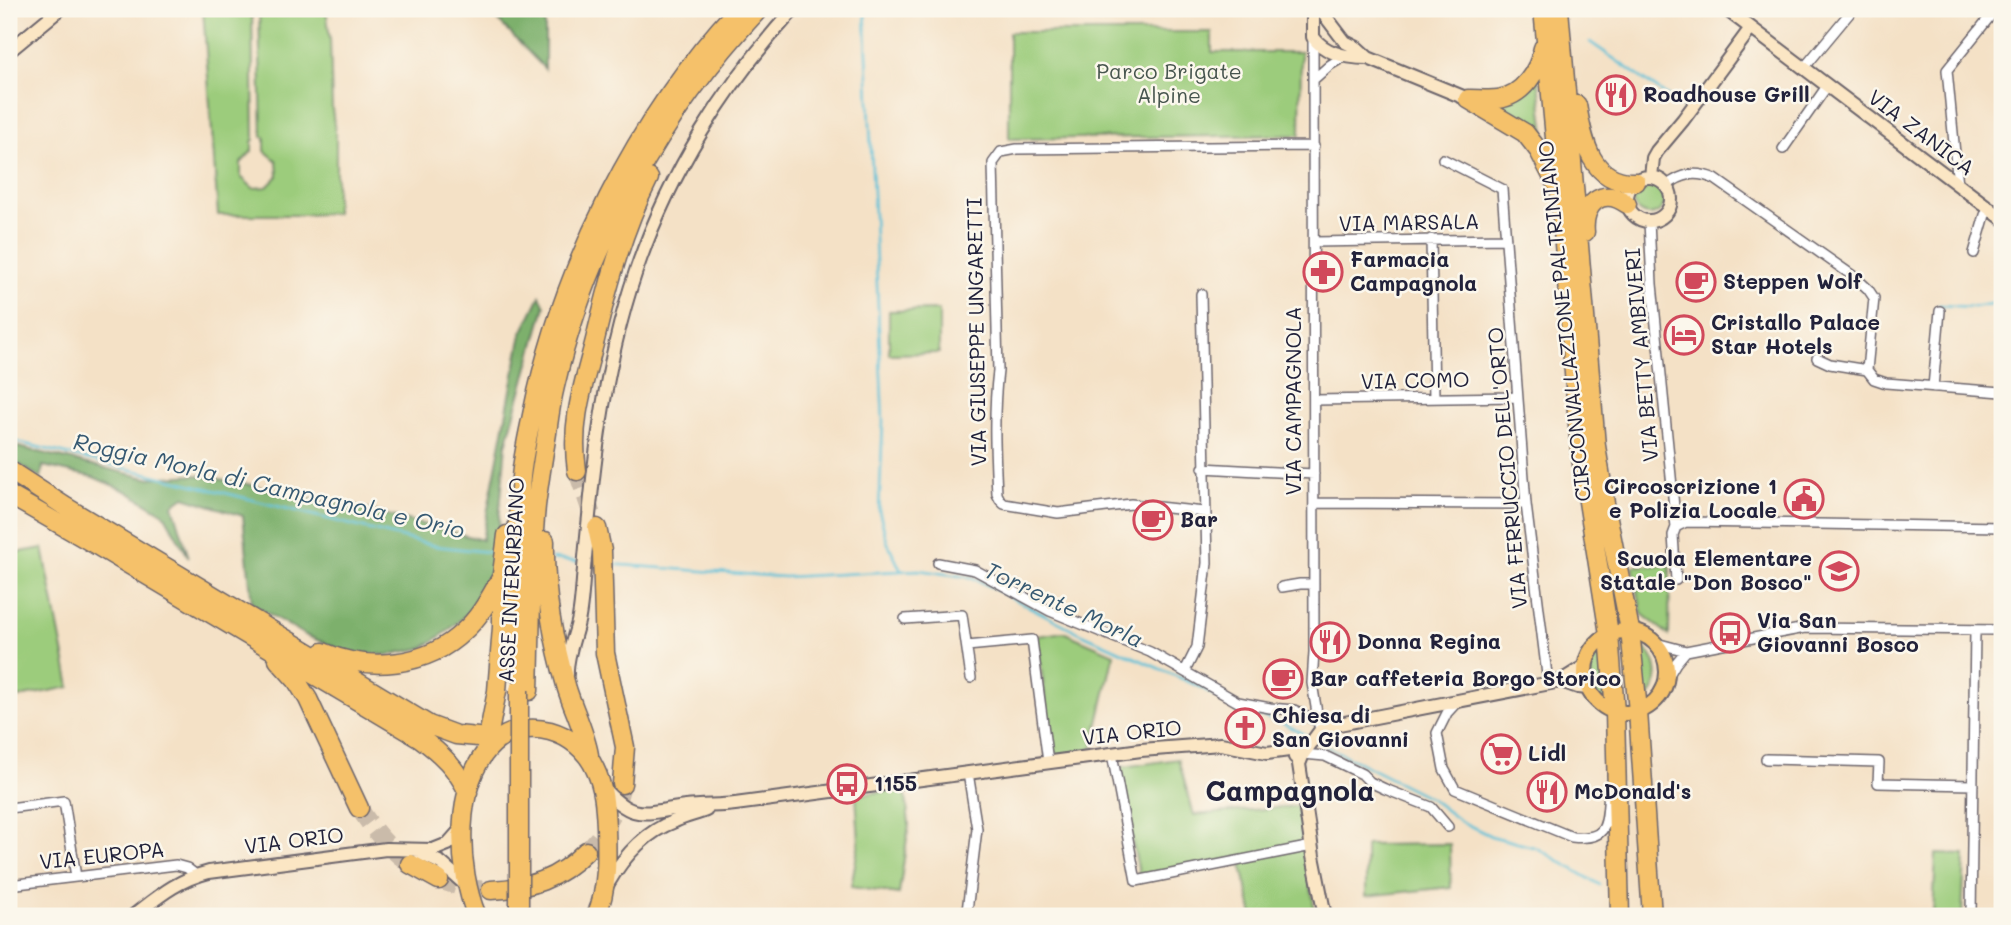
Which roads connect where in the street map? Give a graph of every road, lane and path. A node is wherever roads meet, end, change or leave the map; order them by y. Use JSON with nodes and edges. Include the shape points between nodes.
{"nodes":[{"id":1,"x":60,"y":9,"type":"edge"},
{"id":2,"x":738,"y":9,"type":"edge"},
{"id":3,"x":759,"y":9,"type":"edge"},
{"id":4,"x":768,"y":9,"type":"edge"},
{"id":5,"x":794,"y":9,"type":"edge"},
{"id":6,"x":1313,"y":9,"type":"edge"},
{"id":7,"x":1320,"y":9,"type":"edge"},
{"id":8,"x":1543,"y":9,"type":"edge"},
{"id":9,"x":1559,"y":9,"type":"edge"},
{"id":10,"x":1726,"y":9,"type":"edge"},
{"id":11,"x":1853,"y":9,"type":"edge"},
{"id":12,"x":1996,"y":9,"type":"edge"},
{"id":13,"x":1751,"y":28,"type":"junction"},
{"id":14,"x":1313,"y":37,"type":"junction"},
{"id":15,"x":1553,"y":37,"type":"junction"},
{"id":16,"x":1345,"y":42,"type":"junction"},
{"id":17,"x":9,"y":51,"type":"edge"},
{"id":18,"x":1345,"y":55,"type":"junction"},
{"id":19,"x":1368,"y":58,"type":"junction"},
{"id":20,"x":1804,"y":68,"type":"junction"},
{"id":21,"x":1313,"y":80,"type":"junction"},
{"id":22,"x":1829,"y":87,"type":"junction"},
{"id":23,"x":1468,"y":99,"type":"junction"},
{"id":24,"x":1314,"y":146,"type":"junction"},
{"id":25,"x":1783,"y":149,"type":"dead end"},
{"id":26,"x":1443,"y":159,"type":"dead end"},
{"id":27,"x":1643,"y":180,"type":"junction"},
{"id":28,"x":1958,"y":185,"type":"junction"},
{"id":29,"x":1666,"y":186,"type":"junction"},
{"id":30,"x":1560,"y":192,"type":"junction"},
{"id":31,"x":1628,"y":204,"type":"junction"},
{"id":32,"x":1998,"y":212,"type":"edge"},
{"id":33,"x":1649,"y":221,"type":"junction"},
{"id":34,"x":1431,"y":239,"type":"junction"},
{"id":35,"x":1505,"y":239,"type":"junction"},
{"id":36,"x":1314,"y":242,"type":"junction"},
{"id":37,"x":1975,"y":253,"type":"dead end"},
{"id":38,"x":1201,"y":294,"type":"dead end"},
{"id":39,"x":1940,"y":311,"type":"dead end"},
{"id":40,"x":1816,"y":358,"type":"dead end"},
{"id":41,"x":1867,"y":370,"type":"junction"},
{"id":42,"x":1933,"y":387,"type":"junction"},
{"id":43,"x":2002,"y":393,"type":"edge"},
{"id":44,"x":1517,"y":397,"type":"junction"},
{"id":45,"x":1434,"y":398,"type":"junction"},
{"id":46,"x":1314,"y":400,"type":"junction"},
{"id":47,"x":1594,"y":422,"type":"junction"},
{"id":48,"x":1203,"y":468,"type":"junction"},
{"id":49,"x":9,"y":470,"type":"edge"},
{"id":50,"x":576,"y":471,"type":"tunnel mouth"},
{"id":51,"x":1314,"y":474,"type":"junction"},
{"id":52,"x":9,"y":478,"type":"edge"},
{"id":53,"x":10,"y":496,"type":"edge"},
{"id":54,"x":1314,"y":503,"type":"junction"},
{"id":55,"x":1526,"y":504,"type":"junction"},
{"id":56,"x":66,"y":508,"type":"junction"},
{"id":57,"x":1204,"y":512,"type":"junction"},
{"id":58,"x":1676,"y":527,"type":"junction"},
{"id":59,"x":2002,"y":527,"type":"edge"},
{"id":60,"x":595,"y":540,"type":"junction"},
{"id":61,"x":526,"y":541,"type":"junction"},
{"id":62,"x":938,"y":563,"type":"dead end"},
{"id":63,"x":520,"y":571,"type":"junction"},
{"id":64,"x":1676,"y":580,"type":"dead end"},
{"id":65,"x":1314,"y":584,"type":"junction"},
{"id":66,"x":1282,"y":587,"type":"dead end"},
{"id":67,"x":212,"y":595,"type":"junction"},
{"id":68,"x":905,"y":619,"type":"dead end"},
{"id":69,"x":1630,"y":630,"type":"junction"},
{"id":70,"x":1975,"y":630,"type":"junction"},
{"id":71,"x":2002,"y":630,"type":"edge"},
{"id":72,"x":1609,"y":634,"type":"junction"},
{"id":73,"x":254,"y":639,"type":"junction"},
{"id":74,"x":1656,"y":643,"type":"junction"},
{"id":75,"x":967,"y":646,"type":"junction"},
{"id":76,"x":1686,"y":651,"type":"junction"},
{"id":77,"x":1585,"y":666,"type":"junction"},
{"id":78,"x":1185,"y":671,"type":"junction"},
{"id":79,"x":971,"y":678,"type":"dead end"},
{"id":80,"x":1667,"y":680,"type":"junction"},
{"id":81,"x":1561,"y":681,"type":"junction"},
{"id":82,"x":1548,"y":683,"type":"junction"},
{"id":83,"x":1587,"y":688,"type":"junction"},
{"id":84,"x":567,"y":689,"type":"junction"},
{"id":85,"x":524,"y":691,"type":"junction"},
{"id":86,"x":1458,"y":701,"type":"junction"},
{"id":87,"x":1637,"y":711,"type":"junction"},
{"id":88,"x":1615,"y":712,"type":"junction"},
{"id":89,"x":1317,"y":729,"type":"junction"},
{"id":90,"x":491,"y":743,"type":"junction"},
{"id":91,"x":1302,"y":749,"type":"junction"},
{"id":92,"x":1616,"y":752,"type":"junction"},
{"id":93,"x":1112,"y":754,"type":"junction"},
{"id":94,"x":590,"y":759,"type":"junction"},
{"id":95,"x":1766,"y":759,"type":"dead end"},
{"id":96,"x":1048,"y":762,"type":"junction"},
{"id":97,"x":968,"y":773,"type":"junction"},
{"id":98,"x":622,"y":784,"type":"tunnel mouth"},
{"id":99,"x":1973,"y":785,"type":"junction"},
{"id":100,"x":601,"y":787,"type":"junction"},
{"id":101,"x":468,"y":792,"type":"junction"},
{"id":102,"x":711,"y":806,"type":"junction"},
{"id":103,"x":9,"y":808,"type":"edge"},
{"id":104,"x":359,"y":808,"type":"tunnel mouth"},
{"id":105,"x":463,"y":827,"type":"junction"},
{"id":106,"x":1448,"y":827,"type":"dead end"},
{"id":107,"x":1312,"y":846,"type":"junction"},
{"id":108,"x":399,"y":849,"type":"junction"},
{"id":109,"x":586,"y":851,"type":"tunnel mouth"},
{"id":110,"x":410,"y":864,"type":"tunnel mouth"},
{"id":111,"x":196,"y":875,"type":"junction"},
{"id":112,"x":76,"y":877,"type":"junction"},
{"id":113,"x":439,"y":880,"type":"tunnel mouth"},
{"id":114,"x":9,"y":885,"type":"edge"},
{"id":115,"x":467,"y":886,"type":"junction"},
{"id":116,"x":491,"y":890,"type":"tunnel mouth"},
{"id":117,"x":603,"y":894,"type":"junction"},
{"id":118,"x":967,"y":911,"type":"dead end"},
{"id":119,"x":133,"y":916,"type":"edge"},
{"id":120,"x":477,"y":916,"type":"edge"},
{"id":121,"x":519,"y":916,"type":"edge"},
{"id":122,"x":531,"y":916,"type":"edge"},
{"id":123,"x":596,"y":916,"type":"edge"},
{"id":124,"x":1325,"y":916,"type":"edge"},
{"id":125,"x":1620,"y":916,"type":"edge"},
{"id":126,"x":1651,"y":916,"type":"edge"},
{"id":127,"x":1971,"y":916,"type":"edge"}],
"edges":[{"from":1,"to":17,"type":"street"},
{"from":2,"to":61,"type":"highway","via":[[645,132],[551,317],[516,458]]},
{"from":3,"to":61,"type":"highway","name":"ASSE INTERURBANO","via":[[673,118],[606,238],[554,388]]},
{"from":4,"to":50,"type":"highway","via":[[705,85],[646,184],[609,283],[576,415]]},
{"from":5,"to":60,"type":"street","via":[[720,103],[681,170],[635,273],[612,357],[593,473]]},
{"from":6,"to":14,"type":"street","name":"VIA CAMPAGNOLA"},
{"from":7,"to":16,"type":"street"},
{"from":8,"to":15,"type":"highway","name":"CIRCONVALLAZIONE PALTRINIANO"},
{"from":9,"to":15,"type":"highway","name":"CIRCONVALLAZIONE PALTRINIANO"},
{"from":10,"to":13,"type":"street","name":"VIA ZANICA"},
{"from":11,"to":20,"type":"street"},
{"from":12,"to":28,"type":"street","via":[[1947,70]]},
{"from":13,"to":20,"type":"street","name":"VIA ZANICA"},
{"from":13,"to":27,"type":"street","via":[[1657,151]]},
{"from":14,"to":16,"type":"street","via":[[1322,34]]},
{"from":14,"to":18,"type":"street","via":[[1324,48]]},
{"from":14,"to":21,"type":"street","name":"VIA CAMPAGNOLA"},
{"from":15,"to":23,"type":"highway","via":[[1534,74],[1517,92],[1499,99]]},
{"from":15,"to":27,"type":"highway","via":[[1574,82],[1589,154],[1615,179]]},
{"from":15,"to":30,"type":"highway","name":"CIRCONVALLAZIONE PALTRINIANO"},
{"from":15,"to":47,"type":"highway","name":"CIRCONVALLAZIONE PALTRINIANO"},
{"from":16,"to":19,"type":"street"},
{"from":18,"to":19,"type":"street"},
{"from":18,"to":21,"type":"street"},
{"from":19,"to":23,"type":"street"},
{"from":20,"to":22,"type":"street","name":"VIA ZANICA"},
{"from":21,"to":24,"type":"street","name":"VIA CAMPAGNOLA"},
{"from":22,"to":25,"type":"street"},
{"from":22,"to":28,"type":"street","name":"VIA ZANICA"},
{"from":23,"to":30,"type":"highway","via":[[1525,133]]},
{"from":24,"to":36,"type":"street","name":"VIA CAMPAGNOLA"},
{"from":24,"to":57,"type":"street","name":"VIA GIUSEPPE UNGARETTI","via":[[1017,149],[998,155],[993,163],[998,371],[995,458],[1000,500],[1058,513],[1131,504]]},
{"from":26,"to":35,"type":"street","name":"VIA FERRUCCIO DELL'ORTO","via":[[1502,189]]},
{"from":27,"to":29,"type":"street"},
{"from":27,"to":31,"type":"street","via":[[1628,192]]},
{"from":28,"to":32,"type":"street","name":"VIA ZANICA"},
{"from":29,"to":33,"type":"street","via":[[1670,206],[1662,217]]},
{"from":29,"to":41,"type":"street","via":[[1684,174],[1715,178],[1856,278],[1874,298]]},
{"from":30,"to":72,"type":"highway","name":"CIRCONVALLAZIONE PALTRINIANO","via":[[1580,451]]},
{"from":31,"to":33,"type":"street","via":[[1635,216]]},
{"from":31,"to":47,"type":"highway","via":[[1603,197],[1591,204],[1584,218],[1600,409]]},
{"from":32,"to":37,"type":"street","name":"VIA ZANICA","via":[[1985,215]]},
{"from":33,"to":58,"type":"street","name":"VIA BETTY AMBIVERI"},
{"from":34,"to":35,"type":"street","name":"VIA MARSALA"},
{"from":34,"to":36,"type":"street","name":"VIA MARSALA"},
{"from":34,"to":45,"type":"street"},
{"from":35,"to":44,"type":"street","name":"VIA FERRUCCIO DELL'ORTO"},
{"from":36,"to":46,"type":"street","name":"VIA CAMPAGNOLA"},
{"from":38,"to":48,"type":"street"},
{"from":39,"to":42,"type":"street"},
{"from":40,"to":41,"type":"street"},
{"from":41,"to":42,"type":"street","via":[[1886,383]]},
{"from":42,"to":43,"type":"street"},
{"from":44,"to":45,"type":"street","name":"VIA COMO"},
{"from":44,"to":55,"type":"street","name":"VIA FERRUCCIO DELL'ORTO"},
{"from":45,"to":46,"type":"street","name":"VIA COMO"},
{"from":46,"to":51,"type":"street","name":"VIA CAMPAGNOLA"},
{"from":47,"to":69,"type":"highway","name":"CIRCONVALLAZIONE PALTRINIANO"},
{"from":48,"to":51,"type":"street"},
{"from":48,"to":57,"type":"street"},
{"from":49,"to":56,"type":"highway"},
{"from":51,"to":54,"type":"street","name":"VIA CAMPAGNOLA"},
{"from":52,"to":56,"type":"highway"},
{"from":53,"to":73,"type":"highway"},
{"from":54,"to":55,"type":"street"},
{"from":54,"to":65,"type":"street","name":"VIA CAMPAGNOLA"},
{"from":55,"to":82,"type":"street","name":"VIA FERRUCCIO DELL'ORTO"},
{"from":56,"to":67,"type":"highway"},
{"from":57,"to":78,"type":"street","via":[[1204,593],[1197,647]]},
{"from":58,"to":59,"type":"street","via":[[1686,522]]},
{"from":58,"to":64,"type":"street","name":"VIA BETTY AMBIVERI"},
{"from":60,"to":84,"type":"street","via":[[566,669]]},
{"from":60,"to":98,"type":"highway","via":[[604,593],[604,653],[625,747]]},
{"from":61,"to":63,"type":"highway"},
{"from":61,"to":63,"type":"highway","name":"ASSE INTERURBANO"},
{"from":62,"to":78,"type":"street","via":[[975,570],[1050,611]]},
{"from":63,"to":67,"type":"highway","via":[[449,643],[393,663],[335,657]]},
{"from":63,"to":84,"type":"highway","via":[[550,613]]},
{"from":63,"to":85,"type":"highway","name":"ASSE INTERURBANO"},
{"from":63,"to":90,"type":"highway","via":[[500,665]]},
{"from":65,"to":66,"type":"street"},
{"from":65,"to":89,"type":"street","name":"VIA CAMPAGNOLA","via":[[1312,682]]},
{"from":67,"to":90,"type":"highway","via":[[429,725]]},
{"from":68,"to":75,"type":"street","via":[[962,615]]},
{"from":69,"to":72,"type":"main road"},
{"from":69,"to":74,"type":"main road"},
{"from":69,"to":87,"type":"highway","name":"CIRCONVALLAZIONE PALTRINIANO"},
{"from":70,"to":71,"type":"street"},
{"from":70,"to":76,"type":"street","via":[[1805,628]]},
{"from":70,"to":99,"type":"street"},
{"from":72,"to":77,"type":"main road","via":[[1592,648]]},
{"from":72,"to":88,"type":"highway","name":"CIRCONVALLAZIONE PALTRINIANO"},
{"from":73,"to":101,"type":"highway","via":[[439,751]]},
{"from":73,"to":104,"type":"highway","via":[[282,662],[308,699]]},
{"from":74,"to":76,"type":"street"},
{"from":74,"to":80,"type":"main road","via":[[1666,660]]},
{"from":75,"to":79,"type":"street"},
{"from":75,"to":96,"type":"street","via":[[1032,640]]},
{"from":76,"to":80,"type":"street"},
{"from":77,"to":81,"type":"street"},
{"from":77,"to":83,"type":"main road"},
{"from":78,"to":89,"type":"street","via":[[1238,702],[1294,710]]},
{"from":80,"to":87,"type":"main road","via":[[1656,700]]},
{"from":81,"to":82,"type":"street"},
{"from":81,"to":83,"type":"street"},
{"from":82,"to":86,"type":"street"},
{"from":83,"to":88,"type":"main road","via":[[1601,705]]},
{"from":84,"to":94,"type":"highway"},
{"from":85,"to":121,"type":"highway","name":"ASSE INTERURBANO","bridge":true},
{"from":85,"to":122,"type":"highway","name":"ASSE INTERURBANO"},
{"from":86,"to":89,"type":"street"},
{"from":86,"to":92,"type":"street","via":[[1437,733],[1444,769],[1455,789],[1572,836],[1597,836],[1606,823]]},
{"from":87,"to":88,"type":"main road"},
{"from":87,"to":126,"type":"highway","name":"CIRCONVALLAZIONE PALTRINIANO"},
{"from":88,"to":92,"type":"highway"},
{"from":89,"to":91,"type":"street"},
{"from":90,"to":94,"type":"highway","via":[[523,729],[545,729],[573,741]]},
{"from":90,"to":101,"type":"highway","via":[[472,775]]},
{"from":91,"to":93,"type":"street","name":"VIA ORIO","via":[[1267,753],[1221,744]]},
{"from":91,"to":106,"type":"street","via":[[1431,807]]},
{"from":91,"to":107,"type":"street"},
{"from":92,"to":125,"type":"highway"},
{"from":93,"to":96,"type":"street","name":"VIA ORIO"},
{"from":93,"to":107,"type":"street","via":[[1136,881]]},
{"from":94,"to":100,"type":"highway"},
{"from":95,"to":99,"type":"street","via":[[1879,762],[1878,783]]},
{"from":96,"to":97,"type":"street","name":"VIA ORIO"},
{"from":97,"to":102,"type":"street","name":"VIA ORIO"},
{"from":97,"to":118,"type":"street","via":[[977,829]]},
{"from":99,"to":127,"type":"street"},
{"from":100,"to":102,"type":"street","name":"VIA ORIO","via":[[622,806],[642,814]]},
{"from":100,"to":117,"type":"highway","via":[[606,835]]},
{"from":101,"to":105,"type":"highway"},
{"from":102,"to":117,"type":"street","name":"VIA ORIO","via":[[645,837],[621,862]]},
{"from":103,"to":112,"type":"street","via":[[65,802]]},
{"from":105,"to":108,"type":"street","name":"VIA ORIO","via":[[442,847]]},
{"from":105,"to":115,"type":"highway"},
{"from":107,"to":124,"type":"street"},
{"from":108,"to":111,"type":"street","name":"VIA ORIO"},
{"from":108,"to":115,"type":"street","name":"VIA ORIO","via":[[434,859]]},
{"from":109,"to":116,"type":"highway","via":[[544,882]]},
{"from":110,"to":113,"type":"highway"},
{"from":111,"to":112,"type":"street","name":"VIA EUROPA","via":[[176,865]]},
{"from":111,"to":119,"type":"street","name":"VIA ORIO","via":[[174,885]]},
{"from":112,"to":114,"type":"street","name":"VIA EUROPA"},
{"from":115,"to":120,"type":"highway"},
{"from":117,"to":123,"type":"highway"}]}
